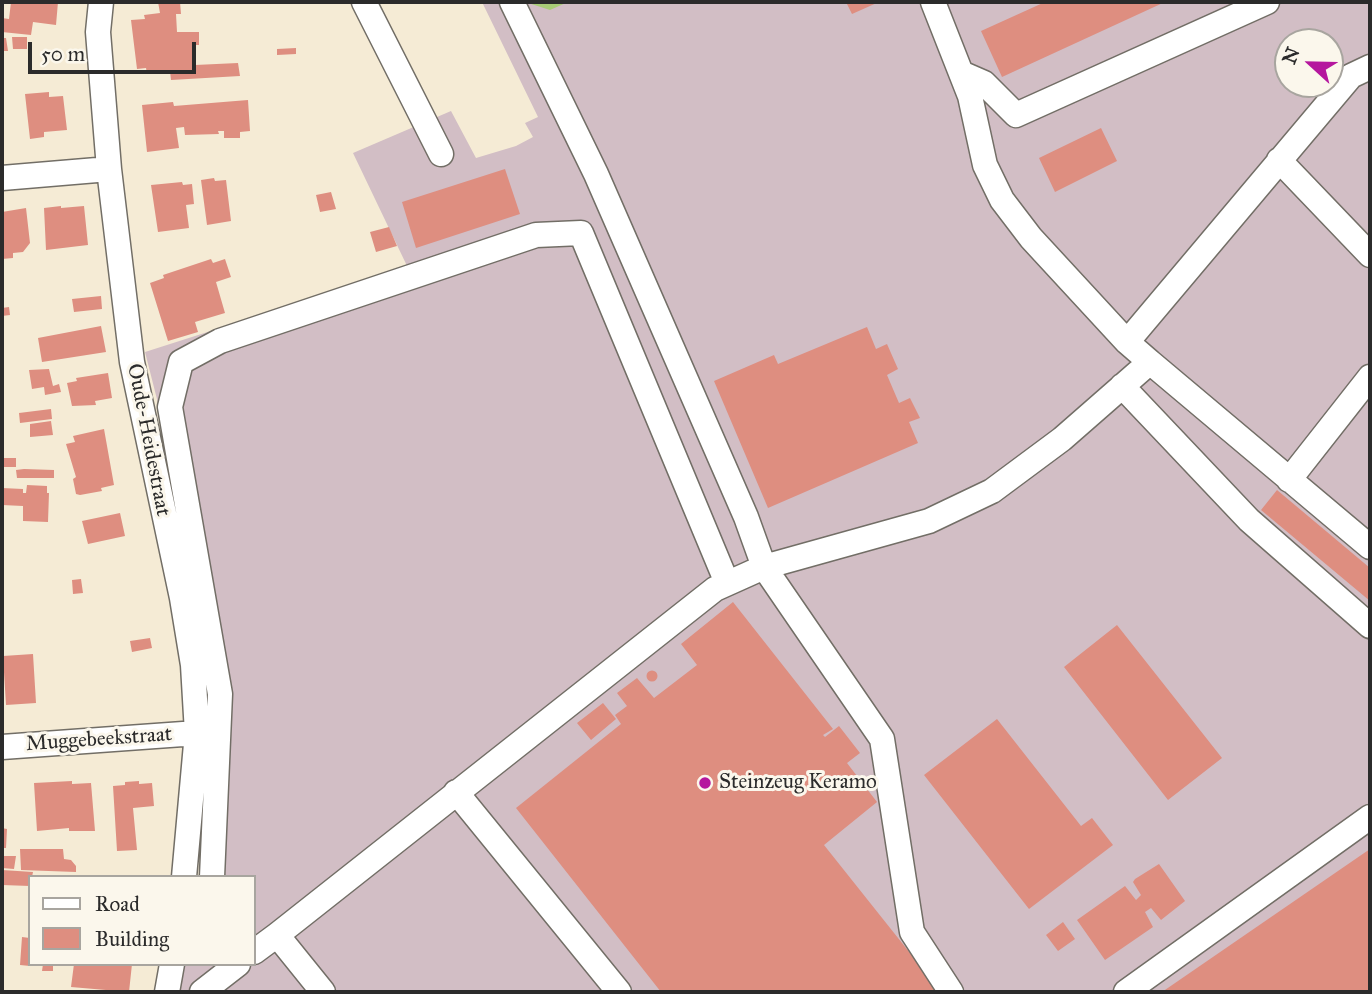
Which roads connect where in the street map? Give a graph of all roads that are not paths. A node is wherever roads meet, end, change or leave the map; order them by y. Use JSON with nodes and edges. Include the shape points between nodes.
{"nodes":[{"id":1,"x":101,"y":2,"type":"edge"},
{"id":2,"x":364,"y":2,"type":"edge"},
{"id":3,"x":512,"y":2,"type":"edge"},
{"id":4,"x":933,"y":2,"type":"edge"},
{"id":5,"x":1267,"y":2,"type":"edge"},
{"id":6,"x":961,"y":73,"type":"junction"},
{"id":7,"x":1366,"y":75,"type":"edge"},
{"id":8,"x":441,"y":154,"type":"dead end"},
{"id":9,"x":1279,"y":160,"type":"junction"},
{"id":10,"x":109,"y":169,"type":"junction"},
{"id":11,"x":2,"y":178,"type":"edge"},
{"id":12,"x":1370,"y":255,"type":"edge"},
{"id":13,"x":1127,"y":342,"type":"junction"},
{"id":14,"x":1150,"y":362,"type":"junction"},
{"id":15,"x":1370,"y":377,"type":"edge"},
{"id":16,"x":1122,"y":386,"type":"junction"},
{"id":17,"x":1289,"y":480,"type":"junction"},
{"id":18,"x":1370,"y":547,"type":"edge"},
{"id":19,"x":764,"y":567,"type":"junction"},
{"id":20,"x":727,"y":583,"type":"junction"},
{"id":21,"x":1370,"y":625,"type":"edge"},
{"id":22,"x":197,"y":733,"type":"junction"},
{"id":23,"x":2,"y":747,"type":"edge"},
{"id":24,"x":456,"y":792,"type":"junction"},
{"id":25,"x":1370,"y":817,"type":"edge"},
{"id":26,"x":184,"y":875,"type":"edge"},
{"id":27,"x":212,"y":875,"type":"edge"},
{"id":28,"x":277,"y":934,"type":"junction"},
{"id":29,"x":256,"y":950,"type":"edge"},
{"id":30,"x":172,"y":966,"type":"edge"},
{"id":31,"x":204,"y":966,"type":"edge"},
{"id":32,"x":235,"y":966,"type":"edge"},
{"id":33,"x":167,"y":992,"type":"edge"},
{"id":34,"x":202,"y":992,"type":"edge"},
{"id":35,"x":323,"y":992,"type":"edge"},
{"id":36,"x":620,"y":992,"type":"edge"},
{"id":37,"x":951,"y":992,"type":"edge"},
{"id":38,"x":1126,"y":992,"type":"edge"}],
"edges":[{"from":1,"to":10,"type":"street","name":"Oude-Heidestraat","via":[[98,32]]},
{"from":2,"to":8,"type":"street"},
{"from":3,"to":19,"type":"street","via":[[596,174]]},
{"from":4,"to":6,"type":"street"},
{"from":5,"to":6,"type":"street","via":[[1016,115],[984,83]]},
{"from":6,"to":13,"type":"street","via":[[985,165],[1002,200]]},
{"from":7,"to":9,"type":"street","via":[[1350,76]]},
{"from":9,"to":12,"type":"street"},
{"from":9,"to":13,"type":"street"},
{"from":10,"to":11,"type":"street"},
{"from":10,"to":22,"type":"street","name":"Oude-Heidestraat","via":[[132,362],[184,611]]},
{"from":13,"to":14,"type":"street"},
{"from":14,"to":16,"type":"street"},
{"from":14,"to":17,"type":"street"},
{"from":15,"to":17,"type":"street"},
{"from":16,"to":19,"type":"street","via":[[1062,439],[992,491],[929,521]]},
{"from":16,"to":21,"type":"street","via":[[1249,520]]},
{"from":17,"to":18,"type":"street"},
{"from":19,"to":20,"type":"street"},
{"from":19,"to":37,"type":"street","via":[[882,739],[912,932]]},
{"from":20,"to":24,"type":"street"},
{"from":20,"to":27,"type":"street","via":[[581,233],[536,235],[220,341],[181,362],[170,407],[220,694]]},
{"from":22,"to":23,"type":"street","name":"Muggebeekstraat"},
{"from":22,"to":26,"type":"street","name":"Oude-Heidestraat"},
{"from":24,"to":28,"type":"street"},
{"from":24,"to":36,"type":"street"},
{"from":25,"to":38,"type":"street"},
{"from":28,"to":29,"type":"street"},
{"from":28,"to":35,"type":"street"},
{"from":30,"to":33,"type":"street"},
{"from":31,"to":34,"type":"street"},
{"from":32,"to":34,"type":"street"}]}
